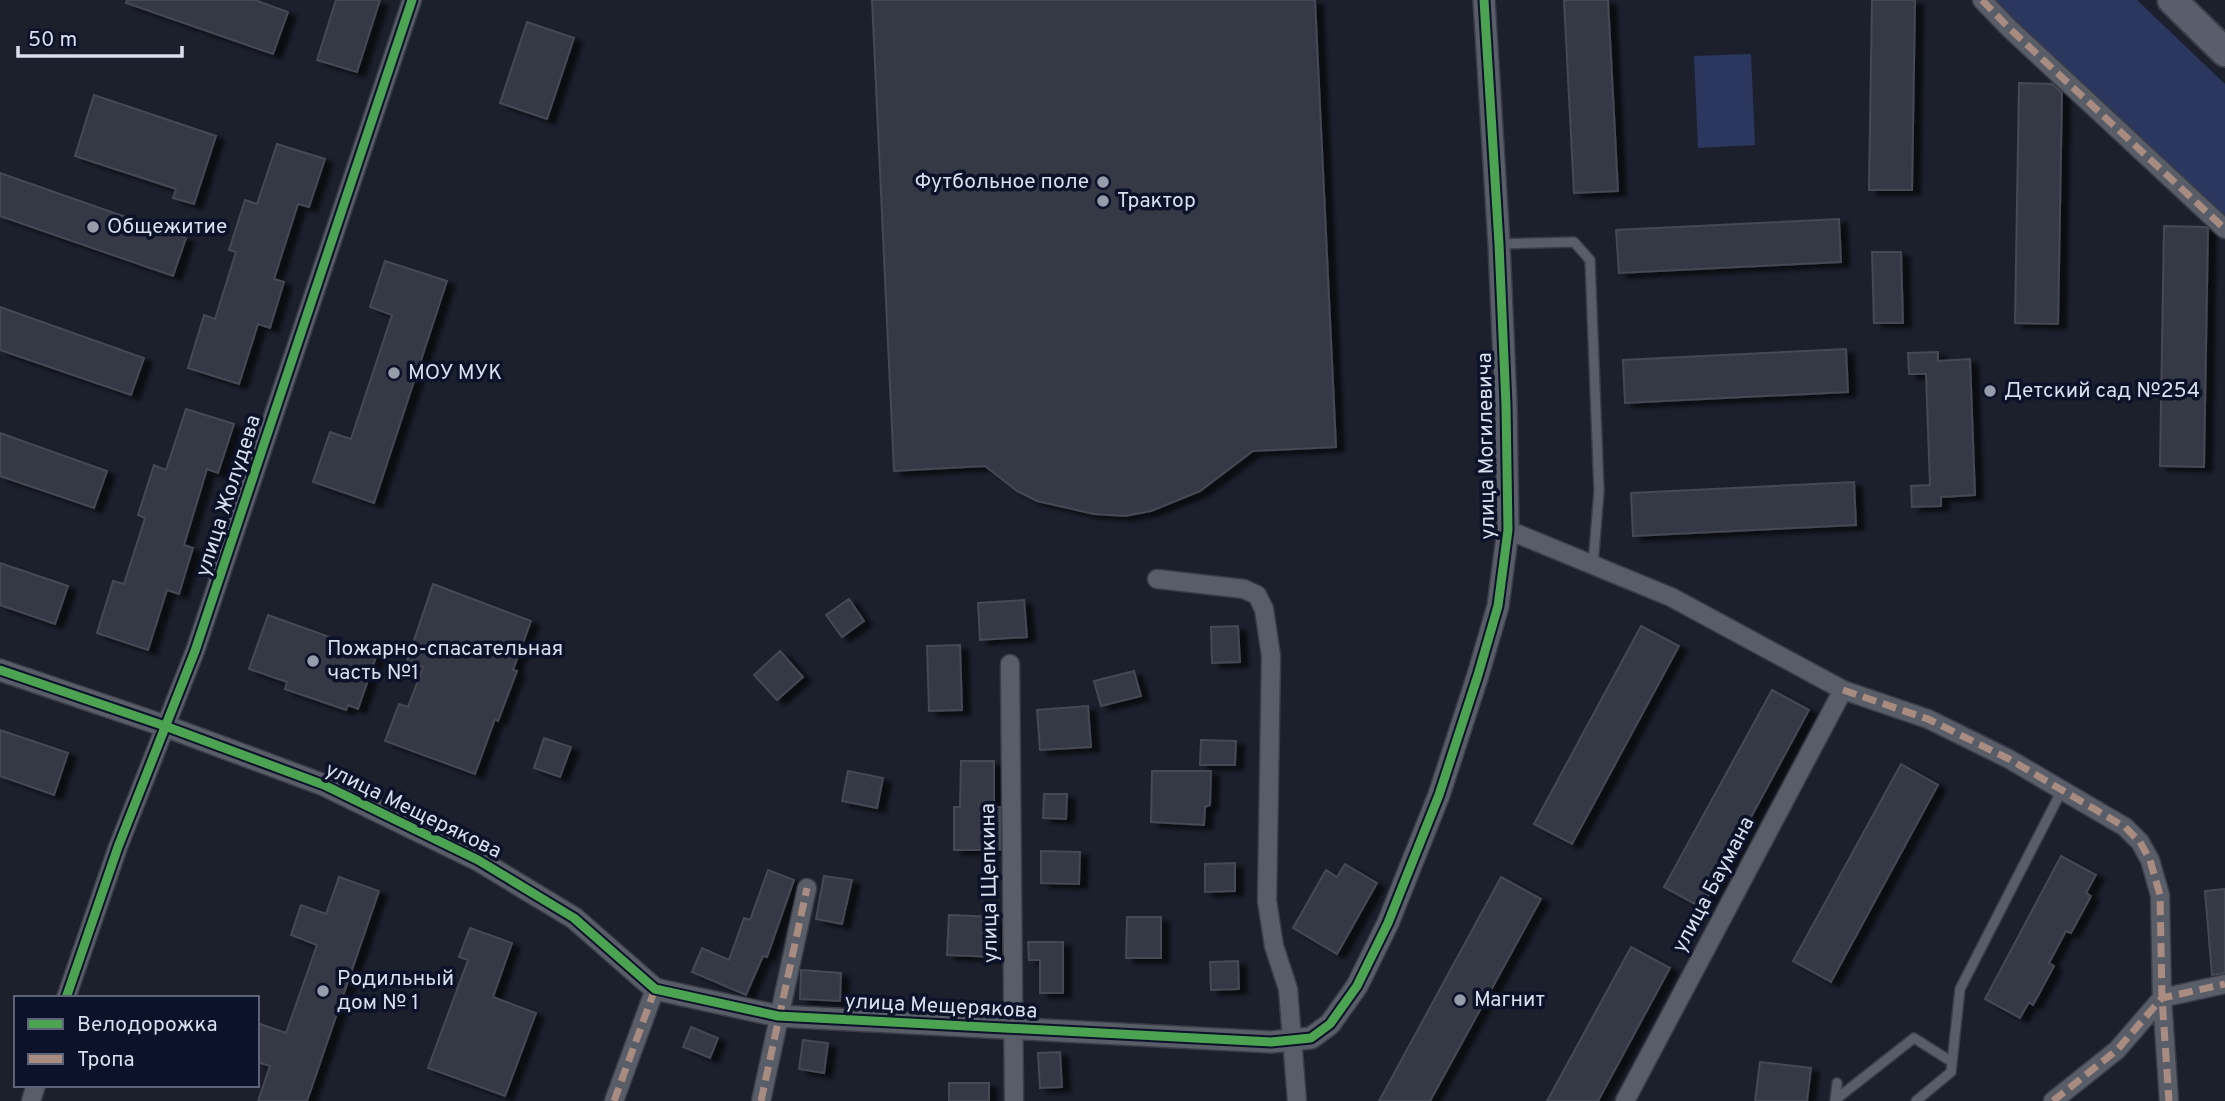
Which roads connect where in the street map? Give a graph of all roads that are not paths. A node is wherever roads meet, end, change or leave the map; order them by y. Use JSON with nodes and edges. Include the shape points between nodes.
{"nodes":[{"id":1,"x":412,"y":0,"type":"edge"},
{"id":2,"x":1484,"y":0,"type":"edge"},
{"id":3,"x":1982,"y":0,"type":"edge"},
{"id":4,"x":2172,"y":0,"type":"edge"},
{"id":5,"x":2225,"y":52,"type":"edge"},
{"id":6,"x":2225,"y":229,"type":"edge"},
{"id":7,"x":1499,"y":244,"type":"junction"},
{"id":8,"x":1508,"y":530,"type":"junction"},
{"id":9,"x":1593,"y":565,"type":"junction"},
{"id":10,"x":1157,"y":579,"type":"dead end"},
{"id":11,"x":1010,"y":664,"type":"dead end"},
{"id":12,"x":0,"y":670,"type":"edge"},
{"id":13,"x":1843,"y":690,"type":"junction"},
{"id":14,"x":165,"y":726,"type":"junction"},
{"id":15,"x":2062,"y":790,"type":"junction"},
{"id":16,"x":807,"y":888,"type":"dead end"},
{"id":17,"x":2225,"y":984,"type":"edge"},
{"id":18,"x":655,"y":989,"type":"junction"},
{"id":19,"x":67,"y":996,"type":"edge"},
{"id":20,"x":2162,"y":998,"type":"junction"},
{"id":21,"x":778,"y":1016,"type":"junction"},
{"id":22,"x":1015,"y":1029,"type":"junction"},
{"id":23,"x":1292,"y":1041,"type":"junction"},
{"id":24,"x":1952,"y":1062,"type":"junction"},
{"id":25,"x":1837,"y":1083,"type":"dead end"},
{"id":26,"x":1835,"y":1100,"type":"edge"},
{"id":27,"x":614,"y":1101,"type":"edge"},
{"id":28,"x":761,"y":1101,"type":"edge"},
{"id":29,"x":1014,"y":1101,"type":"edge"},
{"id":30,"x":1297,"y":1101,"type":"edge"},
{"id":31,"x":1625,"y":1101,"type":"edge"},
{"id":32,"x":1916,"y":1101,"type":"edge"},
{"id":33,"x":2053,"y":1101,"type":"edge"},
{"id":34,"x":2169,"y":1101,"type":"edge"}],
"edges":[{"from":1,"to":14,"type":"street","name":"улица Жолудева","via":[[199,640]]},
{"from":2,"to":7,"type":"street","name":"улица Могилевича"},
{"from":3,"to":6,"type":"street"},
{"from":4,"to":5,"type":"highway"},
{"from":7,"to":8,"type":"street","name":"улица Могилевича"},
{"from":7,"to":9,"type":"lane","via":[[1574,242],[1590,260],[1599,491]]},
{"from":8,"to":9,"type":"street"},
{"from":8,"to":23,"type":"street","name":"улица Могилевича","via":[[1498,606],[1478,675],[1439,795],[1388,923],[1357,986],[1330,1024],[1311,1038]]},
{"from":9,"to":13,"type":"street","via":[[1671,597]]},
{"from":10,"to":23,"type":"street","via":[[1244,589],[1256,596],[1264,609],[1271,656],[1267,901],[1274,946],[1288,989]]},
{"from":11,"to":22,"type":"street","name":"улица Щепкина"},
{"from":12,"to":14,"type":"street","name":"улица Мещерякова"},
{"from":13,"to":15,"type":"street","via":[[1928,719]]},
{"from":13,"to":31,"type":"street","name":"улица Баумана"},
{"from":14,"to":18,"type":"street","name":"улица Мещерякова","via":[[324,785],[478,860],[574,918]]},
{"from":14,"to":19,"type":"street","name":"улица Жолудева"},
{"from":15,"to":20,"type":"street","via":[[2125,827],[2150,860],[2160,894]]},
{"from":15,"to":24,"type":"lane","via":[[1960,989]]},
{"from":16,"to":21,"type":"street"},
{"from":17,"to":20,"type":"street"},
{"from":18,"to":21,"type":"street","name":"улица Мещерякова"},
{"from":18,"to":27,"type":"street"},
{"from":20,"to":33,"type":"street","via":[[2117,1050]]},
{"from":20,"to":34,"type":"street"},
{"from":21,"to":22,"type":"street","name":"улица Мещерякова"},
{"from":21,"to":28,"type":"street"},
{"from":22,"to":23,"type":"street","name":"улица Мещерякова"},
{"from":22,"to":29,"type":"street","name":"улица Щепкина"},
{"from":23,"to":30,"type":"street"},
{"from":24,"to":26,"type":"lane","via":[[1914,1038]]},
{"from":24,"to":32,"type":"lane","via":[[1951,1072]]},
{"from":25,"to":26,"type":"lane"}]}
